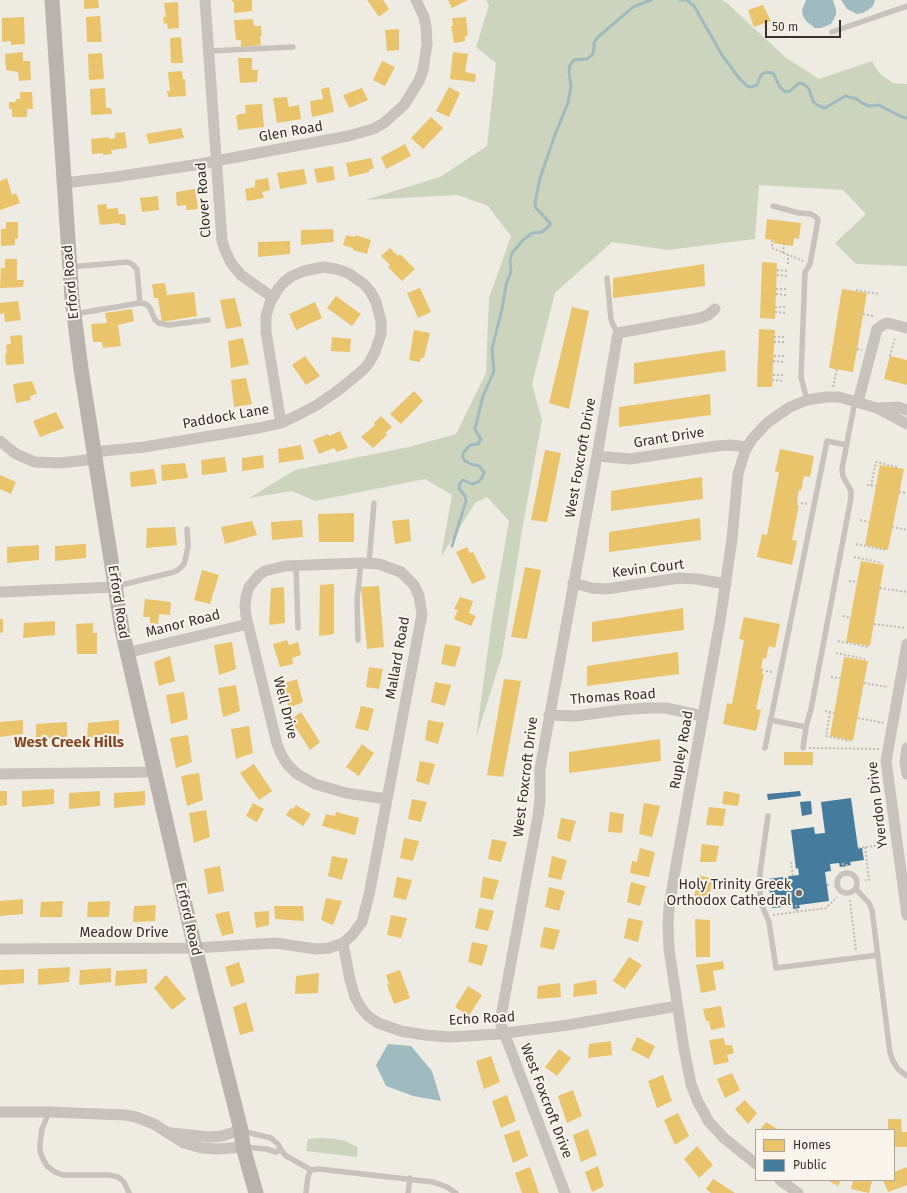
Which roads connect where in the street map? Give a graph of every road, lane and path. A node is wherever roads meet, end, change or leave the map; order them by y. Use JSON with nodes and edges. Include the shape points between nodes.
{"nodes":[{"id":1,"x":52,"y":0,"type":"edge"},
{"id":2,"x":205,"y":0,"type":"edge"},
{"id":3,"x":416,"y":0,"type":"edge"},
{"id":4,"x":907,"y":6,"type":"edge"},
{"id":5,"x":832,"y":32,"type":"dead end"},
{"id":6,"x":293,"y":46,"type":"dead end"},
{"id":7,"x":209,"y":52,"type":"junction"},
{"id":8,"x":216,"y":160,"type":"junction"},
{"id":9,"x":64,"y":183,"type":"junction"},
{"id":10,"x":773,"y":206,"type":"dead end"},
{"id":11,"x":772,"y":240,"type":"dead end"},
{"id":12,"x":784,"y":244,"type":"dead end"},
{"id":13,"x":783,"y":253,"type":"junction"},
{"id":14,"x":788,"y":255,"type":"junction"},
{"id":15,"x":803,"y":261,"type":"dead end"},
{"id":16,"x":788,"y":264,"type":"dead end"},
{"id":17,"x":70,"y":267,"type":"junction"},
{"id":18,"x":777,"y":270,"type":"dead end"},
{"id":19,"x":787,"y":270,"type":"dead end"},
{"id":20,"x":777,"y":275,"type":"dead end"},
{"id":21,"x":787,"y":276,"type":"dead end"},
{"id":22,"x":607,"y":278,"type":"dead end"},
{"id":23,"x":776,"y":289,"type":"dead end"},
{"id":24,"x":787,"y":289,"type":"dead end"},
{"id":25,"x":856,"y":290,"type":"dead end"},
{"id":26,"x":776,"y":294,"type":"dead end"},
{"id":27,"x":879,"y":294,"type":"dead end"},
{"id":28,"x":786,"y":295,"type":"dead end"},
{"id":29,"x":272,"y":297,"type":"junction"},
{"id":30,"x":140,"y":303,"type":"junction"},
{"id":31,"x":775,"y":307,"type":"dead end"},
{"id":32,"x":786,"y":307,"type":"dead end"},
{"id":33,"x":715,"y":309,"type":"dead end"},
{"id":34,"x":775,"y":312,"type":"dead end"},
{"id":35,"x":786,"y":313,"type":"dead end"},
{"id":36,"x":74,"y":314,"type":"junction"},
{"id":37,"x":863,"y":314,"type":"dead end"},
{"id":38,"x":874,"y":316,"type":"dead end"},
{"id":39,"x":208,"y":320,"type":"dead end"},
{"id":40,"x":907,"y":328,"type":"edge"},
{"id":41,"x":618,"y":333,"type":"junction"},
{"id":42,"x":774,"y":337,"type":"dead end"},
{"id":43,"x":785,"y":337,"type":"dead end"},
{"id":44,"x":895,"y":338,"type":"dead end"},
{"id":45,"x":774,"y":342,"type":"dead end"},
{"id":46,"x":785,"y":342,"type":"dead end"},
{"id":47,"x":774,"y":356,"type":"dead end"},
{"id":48,"x":784,"y":356,"type":"dead end"},
{"id":49,"x":890,"y":356,"type":"dead end"},
{"id":50,"x":773,"y":361,"type":"dead end"},
{"id":51,"x":784,"y":362,"type":"dead end"},
{"id":52,"x":837,"y":369,"type":"dead end"},
{"id":53,"x":773,"y":375,"type":"dead end"},
{"id":54,"x":783,"y":375,"type":"dead end"},
{"id":55,"x":772,"y":380,"type":"dead end"},
{"id":56,"x":783,"y":381,"type":"dead end"},
{"id":57,"x":833,"y":388,"type":"dead end"},
{"id":58,"x":807,"y":400,"type":"junction"},
{"id":59,"x":857,"y":402,"type":"junction"},
{"id":60,"x":877,"y":408,"type":"junction"},
{"id":61,"x":907,"y":410,"type":"edge"},
{"id":62,"x":281,"y":423,"type":"junction"},
{"id":63,"x":907,"y":424,"type":"edge"},
{"id":64,"x":0,"y":442,"type":"edge"},
{"id":65,"x":846,"y":445,"type":"junction"},
{"id":66,"x":746,"y":448,"type":"junction"},
{"id":67,"x":94,"y":456,"type":"junction"},
{"id":68,"x":597,"y":456,"type":"junction"},
{"id":69,"x":897,"y":467,"type":"dead end"},
{"id":70,"x":867,"y":485,"type":"dead end"},
{"id":71,"x":871,"y":486,"type":"junction"},
{"id":72,"x":876,"y":486,"type":"dead end"},
{"id":73,"x":899,"y":492,"type":"dead end"},
{"id":74,"x":907,"y":493,"type":"edge"},
{"id":75,"x":374,"y":503,"type":"dead end"},
{"id":76,"x":801,"y":503,"type":"dead end"},
{"id":77,"x":808,"y":504,"type":"dead end"},
{"id":78,"x":860,"y":520,"type":"dead end"},
{"id":79,"x":869,"y":522,"type":"dead end"},
{"id":80,"x":892,"y":527,"type":"dead end"},
{"id":81,"x":186,"y":529,"type":"dead end"},
{"id":82,"x":907,"y":530,"type":"edge"},
{"id":83,"x":856,"y":544,"type":"dead end"},
{"id":84,"x":885,"y":550,"type":"dead end"},
{"id":85,"x":854,"y":556,"type":"dead end"},
{"id":86,"x":365,"y":563,"type":"junction"},
{"id":87,"x":882,"y":563,"type":"dead end"},
{"id":88,"x":296,"y":566,"type":"junction"},
{"id":89,"x":849,"y":581,"type":"dead end"},
{"id":90,"x":857,"y":582,"type":"dead end"},
{"id":91,"x":573,"y":583,"type":"junction"},
{"id":92,"x":726,"y":584,"type":"junction"},
{"id":93,"x":115,"y":587,"type":"junction"},
{"id":94,"x":880,"y":588,"type":"dead end"},
{"id":95,"x":0,"y":592,"type":"edge"},
{"id":96,"x":907,"y":592,"type":"edge"},
{"id":97,"x":842,"y":616,"type":"dead end"},
{"id":98,"x":851,"y":618,"type":"dead end"},
{"id":99,"x":248,"y":624,"type":"junction"},
{"id":100,"x":874,"y":624,"type":"dead end"},
{"id":101,"x":298,"y":628,"type":"dead end"},
{"id":102,"x":905,"y":628,"type":"dead end"},
{"id":103,"x":358,"y":640,"type":"dead end"},
{"id":104,"x":838,"y":641,"type":"dead end"},
{"id":105,"x":907,"y":644,"type":"edge"},
{"id":106,"x":868,"y":647,"type":"dead end"},
{"id":107,"x":126,"y":653,"type":"junction"},
{"id":108,"x":836,"y":653,"type":"dead end"},
{"id":109,"x":865,"y":659,"type":"dead end"},
{"id":110,"x":766,"y":671,"type":"dead end"},
{"id":111,"x":774,"y":672,"type":"dead end"},
{"id":112,"x":831,"y":677,"type":"dead end"},
{"id":113,"x":840,"y":678,"type":"dead end"},
{"id":114,"x":864,"y":683,"type":"dead end"},
{"id":115,"x":890,"y":687,"type":"dead end"},
{"id":116,"x":907,"y":708,"type":"edge"},
{"id":117,"x":895,"y":710,"type":"junction"},
{"id":118,"x":825,"y":711,"type":"dead end"},
{"id":119,"x":830,"y":712,"type":"junction"},
{"id":120,"x":834,"y":713,"type":"dead end"},
{"id":121,"x":549,"y":715,"type":"junction"},
{"id":122,"x":703,"y":716,"type":"junction"},
{"id":123,"x":858,"y":718,"type":"dead end"},
{"id":124,"x":770,"y":720,"type":"junction"},
{"id":125,"x":883,"y":723,"type":"dead end"},
{"id":126,"x":806,"y":727,"type":"junction"},
{"id":127,"x":850,"y":741,"type":"dead end"},
{"id":128,"x":765,"y":748,"type":"dead end"},
{"id":129,"x":803,"y":748,"type":"joint"},
{"id":130,"x":907,"y":748,"type":"edge"},
{"id":131,"x":882,"y":750,"type":"dead end"},
{"id":132,"x":154,"y":772,"type":"junction"},
{"id":133,"x":0,"y":774,"type":"edge"},
{"id":134,"x":907,"y":774,"type":"edge"},
{"id":135,"x":387,"y":799,"type":"junction"},
{"id":136,"x":768,"y":816,"type":"dead end"},
{"id":137,"x":892,"y":843,"type":"dead end"},
{"id":138,"x":865,"y":847,"type":"junction"},
{"id":139,"x":858,"y":848,"type":"dead end"},
{"id":140,"x":791,"y":862,"type":"dead end"},
{"id":141,"x":846,"y":862,"type":"dead end"},
{"id":142,"x":843,"y":863,"type":"dead end"},
{"id":143,"x":793,"y":876,"type":"dead end"},
{"id":144,"x":865,"y":880,"type":"dead end"},
{"id":145,"x":856,"y":889,"type":"dead end"},
{"id":146,"x":837,"y":897,"type":"dead end"},
{"id":147,"x":850,"y":900,"type":"dead end"},
{"id":148,"x":796,"y":905,"type":"dead end"},
{"id":149,"x":797,"y":912,"type":"junction"},
{"id":150,"x":907,"y":915,"type":"edge"},
{"id":151,"x":772,"y":916,"type":"dead end"},
{"id":152,"x":343,"y":943,"type":"junction"},
{"id":153,"x":0,"y":948,"type":"edge"},
{"id":154,"x":195,"y":948,"type":"junction"},
{"id":155,"x":856,"y":954,"type":"dead end"},
{"id":156,"x":878,"y":955,"type":"junction"},
{"id":157,"x":677,"y":1006,"type":"junction"},
{"id":158,"x":505,"y":1034,"type":"junction"},
{"id":159,"x":907,"y":1076,"type":"edge"},
{"id":160,"x":0,"y":1112,"type":"edge"},
{"id":161,"x":49,"y":1112,"type":"junction"},
{"id":162,"x":241,"y":1130,"type":"junction"},
{"id":163,"x":170,"y":1133,"type":"junction"},
{"id":164,"x":243,"y":1147,"type":"junction"},
{"id":165,"x":281,"y":1150,"type":"junction"},
{"id":166,"x":755,"y":1163,"type":"edge"},
{"id":167,"x":311,"y":1170,"type":"junction"},
{"id":168,"x":410,"y":1178,"type":"junction"},
{"id":169,"x":781,"y":1181,"type":"edge"},
{"id":170,"x":129,"y":1193,"type":"edge"},
{"id":171,"x":256,"y":1193,"type":"edge"},
{"id":172,"x":306,"y":1193,"type":"edge"},
{"id":173,"x":408,"y":1193,"type":"edge"},
{"id":174,"x":456,"y":1193,"type":"edge"},
{"id":175,"x":565,"y":1193,"type":"edge"},
{"id":176,"x":798,"y":1193,"type":"edge"}],
"edges":[{"from":1,"to":9,"type":"street","name":"Erford Road"},
{"from":2,"to":7,"type":"street","name":"Clover Road"},
{"from":3,"to":8,"type":"street","name":"Glen Road","via":[[426,26],[423,70],[404,105],[384,124],[348,136]]},
{"from":4,"to":5,"type":"lane"},
{"from":6,"to":7,"type":"lane"},
{"from":7,"to":8,"type":"street","name":"Clover Road"},
{"from":8,"to":9,"type":"street","name":"Glen Road"},
{"from":8,"to":29,"type":"street","name":"Clover Road","via":[[222,241],[225,250],[241,275]]},
{"from":9,"to":17,"type":"street","name":"Erford Road"},
{"from":10,"to":58,"type":"lane","via":[[811,214],[818,220],[810,264],[805,272],[801,377]]},
{"from":11,"to":13,"type":"path","via":[[772,248]]},
{"from":12,"to":13,"type":"path"},
{"from":13,"to":14,"type":"path"},
{"from":14,"to":15,"type":"path"},
{"from":14,"to":16,"type":"path"},
{"from":17,"to":30,"type":"lane","via":[[128,262],[132,264],[137,269]]},
{"from":17,"to":36,"type":"street","name":"Erford Road"},
{"from":18,"to":19,"type":"path"},
{"from":20,"to":21,"type":"path"},
{"from":22,"to":41,"type":"lane","via":[[611,318]]},
{"from":23,"to":24,"type":"path"},
{"from":25,"to":27,"type":"path"},
{"from":26,"to":28,"type":"path"},
{"from":29,"to":62,"type":"street","via":[[266,316],[266,332]]},
{"from":29,"to":62,"type":"street","name":"Paddock Lane","via":[[284,282],[304,270],[336,269],[348,273],[364,284],[376,302],[381,321],[379,344],[363,370],[317,404]]},
{"from":30,"to":36,"type":"lane"},
{"from":30,"to":39,"type":"lane","via":[[150,308],[159,323],[168,325]]},
{"from":31,"to":32,"type":"path"},
{"from":33,"to":41,"type":"street","via":[[704,317]]},
{"from":34,"to":35,"type":"path"},
{"from":36,"to":67,"type":"street","name":"Erford Road"},
{"from":37,"to":38,"type":"path"},
{"from":40,"to":59,"type":"street","via":[[888,323],[877,329]]},
{"from":41,"to":68,"type":"street","name":"West Foxcroft Drive"},
{"from":42,"to":43,"type":"path"},
{"from":44,"to":49,"type":"path"},
{"from":45,"to":46,"type":"path"},
{"from":47,"to":48,"type":"path"},
{"from":50,"to":51,"type":"path"},
{"from":52,"to":57,"type":"path"},
{"from":53,"to":54,"type":"path"},
{"from":55,"to":56,"type":"path"},
{"from":58,"to":59,"type":"street","name":"Rupley Road","via":[[839,397]]},
{"from":58,"to":66,"type":"street","name":"Rupley Road","via":[[772,418]]},
{"from":59,"to":60,"type":"street"},
{"from":59,"to":65,"type":"lane"},
{"from":60,"to":61,"type":"street"},
{"from":60,"to":63,"type":"street"},
{"from":62,"to":67,"type":"street","name":"Paddock Lane","via":[[114,450]]},
{"from":64,"to":67,"type":"street","name":"Paddock Lane","via":[[16,454],[35,462],[60,463]]},
{"from":65,"to":124,"type":"lane","via":[[827,441]]},
{"from":65,"to":126,"type":"lane","via":[[842,473],[851,491],[851,498],[812,709]]},
{"from":66,"to":68,"type":"street","name":"Grant Drive","via":[[716,446],[630,459]]},
{"from":66,"to":92,"type":"street","name":"Rupley Road","via":[[738,474]]},
{"from":67,"to":93,"type":"street","name":"Erford Road"},
{"from":68,"to":91,"type":"street","name":"West Foxcroft Drive"},
{"from":69,"to":71,"type":"path","via":[[876,462]]},
{"from":70,"to":71,"type":"path"},
{"from":71,"to":72,"type":"path"},
{"from":73,"to":74,"type":"path"},
{"from":75,"to":86,"type":"lane"},
{"from":76,"to":77,"type":"path"},
{"from":78,"to":79,"type":"path"},
{"from":80,"to":82,"type":"path"},
{"from":81,"to":93,"type":"lane","via":[[186,556],[180,569]]},
{"from":83,"to":84,"type":"path"},
{"from":85,"to":87,"type":"path"},
{"from":86,"to":88,"type":"street","name":"Mallard Road"},
{"from":86,"to":103,"type":"lane","via":[[357,600]]},
{"from":86,"to":135,"type":"street","name":"Mallard Road","via":[[391,568],[407,577],[416,591],[422,614]]},
{"from":88,"to":99,"type":"street","name":"Mallard Road","via":[[265,571],[253,582],[246,597]]},
{"from":88,"to":101,"type":"lane"},
{"from":89,"to":90,"type":"path"},
{"from":91,"to":92,"type":"street","name":"Kevin Court","via":[[606,589],[679,578]]},
{"from":91,"to":121,"type":"street","name":"West Foxcroft Drive"},
{"from":92,"to":122,"type":"street","name":"Rupley Road"},
{"from":93,"to":95,"type":"street"},
{"from":93,"to":107,"type":"street","name":"Erford Road"},
{"from":94,"to":96,"type":"path"},
{"from":97,"to":98,"type":"path"},
{"from":99,"to":107,"type":"street","name":"Manor Road"},
{"from":99,"to":135,"type":"street","name":"Well Drive","via":[[277,744],[287,764],[297,774],[315,784],[346,793]]},
{"from":100,"to":102,"type":"path"},
{"from":104,"to":106,"type":"path"},
{"from":105,"to":117,"type":"street","name":"Yverdon Drive"},
{"from":107,"to":132,"type":"street","name":"Erford Road"},
{"from":108,"to":109,"type":"path"},
{"from":110,"to":111,"type":"path"},
{"from":112,"to":113,"type":"path"},
{"from":114,"to":115,"type":"path"},
{"from":116,"to":117,"type":"street"},
{"from":117,"to":150,"type":"street","name":"Yverdon Drive","via":[[886,760]]},
{"from":118,"to":119,"type":"path"},
{"from":119,"to":120,"type":"path"},
{"from":119,"to":127,"type":"path","via":[[826,736]]},
{"from":121,"to":122,"type":"street","name":"Thomas Road","via":[[576,716],[620,710],[666,708]]},
{"from":121,"to":158,"type":"street","name":"West Foxcroft Drive","via":[[540,769],[538,816],[500,1022]]},
{"from":122,"to":157,"type":"street","name":"Rupley Road","via":[[669,907],[669,949]]},
{"from":123,"to":125,"type":"path"},
{"from":124,"to":126,"type":"lane"},
{"from":124,"to":128,"type":"lane"},
{"from":126,"to":129,"type":"lane"},
{"from":129,"to":131,"type":"path"},
{"from":130,"to":134,"type":"street"},
{"from":132,"to":133,"type":"street"},
{"from":132,"to":154,"type":"street","name":"Erford Road"},
{"from":135,"to":152,"type":"street","name":"Mallard Road","via":[[367,906],[358,927]]},
{"from":136,"to":156,"type":"lane","via":[[760,873],[760,895],[769,922],[776,968]]},
{"from":137,"to":138,"type":"path"},
{"from":138,"to":139,"type":"path"},
{"from":138,"to":144,"type":"path","via":[[869,880]]},
{"from":140,"to":143,"type":"path"},
{"from":141,"to":142,"type":"path","via":[[847,866],[843,867]]},
{"from":145,"to":156,"type":"lane","via":[[871,906]]},
{"from":146,"to":149,"type":"path","via":[[826,908]]},
{"from":147,"to":155,"type":"path"},
{"from":148,"to":149,"type":"path"},
{"from":149,"to":151,"type":"path"},
{"from":152,"to":154,"type":"street","name":"Meadow Drive","via":[[316,949],[275,943]]},
{"from":152,"to":158,"type":"street","name":"Echo Road","via":[[355,997],[368,1016],[378,1023],[424,1035],[450,1037]]},
{"from":153,"to":154,"type":"street","name":"Meadow Drive"},
{"from":154,"to":162,"type":"street","name":"Erford Road"},
{"from":156,"to":159,"type":"lane","via":[[890,1053],[892,1061]]},
{"from":157,"to":158,"type":"street","name":"Echo Road"},
{"from":157,"to":166,"type":"street","name":"Rupley Road","via":[[691,1084],[697,1100],[710,1122],[724,1138]]},
{"from":158,"to":175,"type":"street","name":"West Foxcroft Drive"},
{"from":160,"to":161,"type":"street"},
{"from":161,"to":163,"type":"street","via":[[125,1115],[154,1124]]},
{"from":161,"to":170,"type":"lane","via":[[40,1143],[42,1157],[47,1166],[63,1175],[118,1177],[124,1182]]},
{"from":162,"to":163,"type":"street","via":[[210,1137]]},
{"from":162,"to":164,"type":"street","name":"Erford Road"},
{"from":162,"to":165,"type":"lane","via":[[271,1138]]},
{"from":163,"to":164,"type":"street","via":[[184,1143],[202,1148]]},
{"from":164,"to":165,"type":"lane"},
{"from":164,"to":171,"type":"street","name":"Erford Road"},
{"from":165,"to":167,"type":"lane"},
{"from":167,"to":168,"type":"lane"},
{"from":167,"to":172,"type":"lane"},
{"from":168,"to":173,"type":"lane"},
{"from":168,"to":174,"type":"lane","via":[[433,1182]]},
{"from":169,"to":176,"type":"street"}]}
